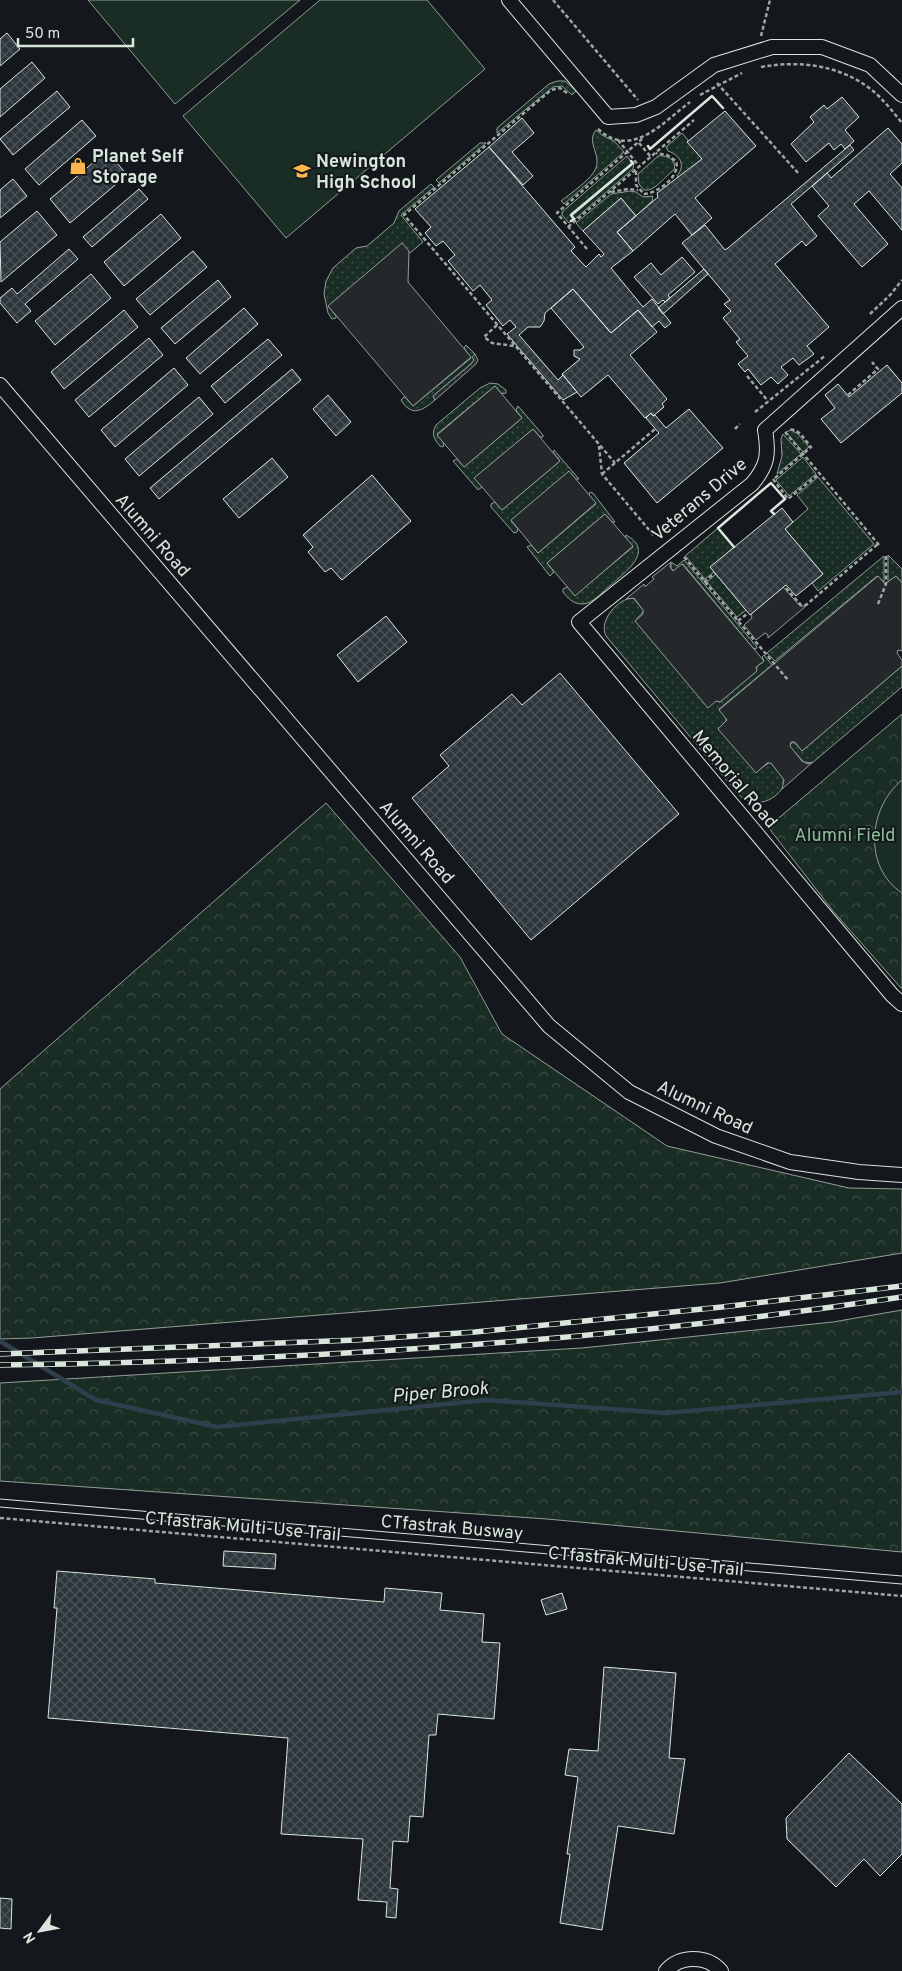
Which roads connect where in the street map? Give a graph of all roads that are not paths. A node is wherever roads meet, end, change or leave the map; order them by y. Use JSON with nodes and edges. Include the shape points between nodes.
{"nodes":[{"id":1,"x":509,"y":0,"type":"edge"},
{"id":2,"x":902,"y":94,"type":"edge"},
{"id":3,"x":902,"y":308,"type":"edge"},
{"id":4,"x":0,"y":385,"type":"edge"},
{"id":5,"x":578,"y":622,"type":"joint"},
{"id":6,"x":902,"y":1004,"type":"edge"},
{"id":7,"x":902,"y":1175,"type":"edge"},
{"id":8,"x":0,"y":1503,"type":"edge"},
{"id":9,"x":902,"y":1580,"type":"edge"},
{"id":10,"x":666,"y":1971,"type":"edge"},
{"id":11,"x":721,"y":1971,"type":"edge"}],
"edges":[{"from":1,"to":2,"type":"street","via":[[608,117],[636,114],[656,107],[714,65],[772,47],[822,47],[870,64]]},
{"from":3,"to":5,"type":"street","name":"Veterans Drive","via":[[765,430],[767,459],[752,484]]},
{"from":4,"to":7,"type":"street","name":"Alumni Road","via":[[549,1026],[629,1092],[716,1136],[790,1162]]},
{"from":5,"to":6,"type":"street","name":"Memorial Road"},
{"from":8,"to":9,"type":"lane","name":"CTfastrak Busway"},
{"from":10,"to":11,"type":"street","via":[[682,1960],[695,1959],[708,1961]]}]}
